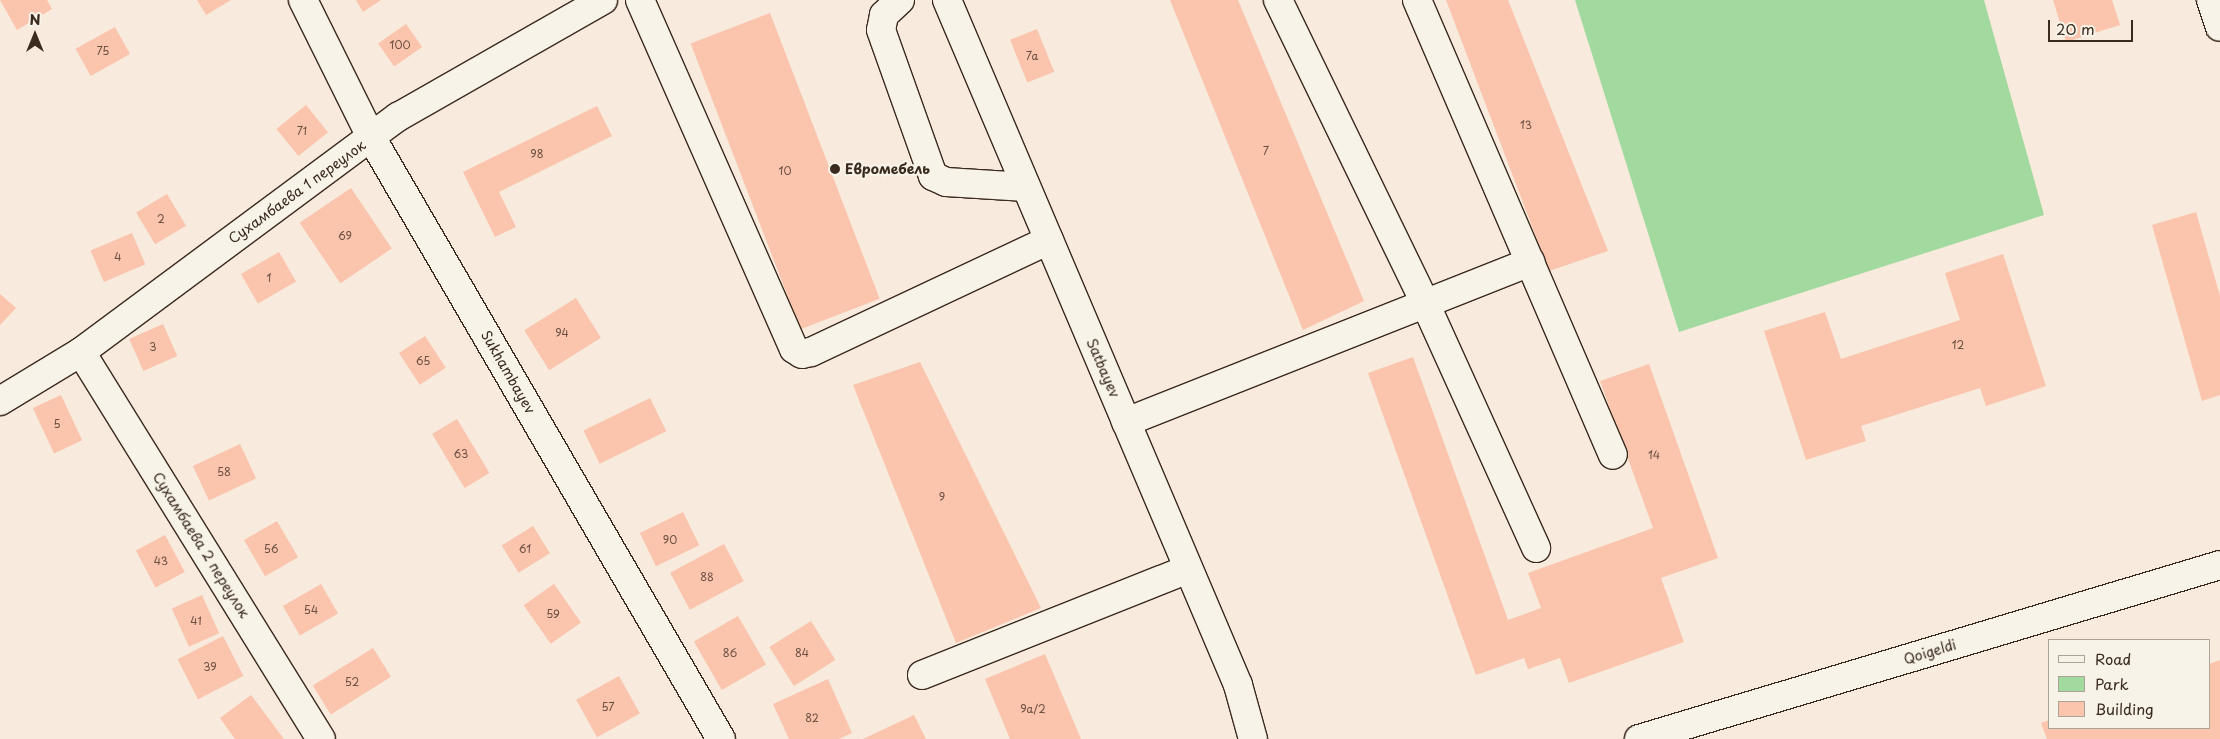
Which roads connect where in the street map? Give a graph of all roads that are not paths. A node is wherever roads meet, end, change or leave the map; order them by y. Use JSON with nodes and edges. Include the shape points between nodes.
{"nodes":[{"id":1,"x":303,"y":0,"type":"edge"},
{"id":2,"x":603,"y":0,"type":"edge"},
{"id":3,"x":640,"y":0,"type":"edge"},
{"id":4,"x":900,"y":0,"type":"edge"},
{"id":5,"x":947,"y":0,"type":"edge"},
{"id":6,"x":1278,"y":0,"type":"edge"},
{"id":7,"x":1416,"y":0,"type":"edge"},
{"id":8,"x":2211,"y":0,"type":"edge"},
{"id":9,"x":2220,"y":27,"type":"edge"},
{"id":10,"x":371,"y":137,"type":"junction"},
{"id":11,"x":1026,"y":187,"type":"junction"},
{"id":12,"x":1049,"y":240,"type":"junction"},
{"id":13,"x":1530,"y":262,"type":"junction"},
{"id":14,"x":1425,"y":303,"type":"junction"},
{"id":15,"x":81,"y":352,"type":"junction"},
{"id":16,"x":0,"y":401,"type":"edge"},
{"id":17,"x":1126,"y":422,"type":"junction"},
{"id":18,"x":1613,"y":455,"type":"dead end"},
{"id":19,"x":1536,"y":548,"type":"dead end"},
{"id":20,"x":2220,"y":564,"type":"edge"},
{"id":21,"x":1188,"y":569,"type":"junction"},
{"id":22,"x":922,"y":675,"type":"dead end"},
{"id":23,"x":320,"y":739,"type":"edge"},
{"id":24,"x":722,"y":739,"type":"edge"},
{"id":25,"x":1253,"y":739,"type":"edge"},
{"id":26,"x":1639,"y":739,"type":"edge"}],
"edges":[{"from":1,"to":10,"type":"street","name":"Sukhambayev"},
{"from":2,"to":10,"type":"street","name":"Сухамбаева 1 переулок","via":[[398,117]]},
{"from":3,"to":12,"type":"street","via":[[794,349],[802,354]]},
{"from":4,"to":11,"type":"street","via":[[884,15],[880,30],[932,176],[946,182]]},
{"from":5,"to":11,"type":"street","name":"Satbayev"},
{"from":6,"to":14,"type":"street"},
{"from":7,"to":13,"type":"street"},
{"from":8,"to":9,"type":"street"},
{"from":10,"to":15,"type":"street","name":"Сухамбаева 1 переулок"},
{"from":10,"to":24,"type":"street","name":"Sukhambayev"},
{"from":11,"to":12,"type":"street","name":"Satbayev"},
{"from":12,"to":17,"type":"street","name":"Satbayev"},
{"from":13,"to":14,"type":"street"},
{"from":13,"to":18,"type":"street"},
{"from":14,"to":17,"type":"street"},
{"from":14,"to":19,"type":"street"},
{"from":15,"to":16,"type":"street","name":"Сухамбаева 1 переулок"},
{"from":15,"to":23,"type":"street","name":"Сухамбаева 2 переулок"},
{"from":17,"to":21,"type":"street","name":"Satbayev"},
{"from":20,"to":26,"type":"street","name":"Qoigeldi"},
{"from":21,"to":22,"type":"street"},
{"from":21,"to":25,"type":"street","name":"Satbayev","via":[[1238,686]]}]}
